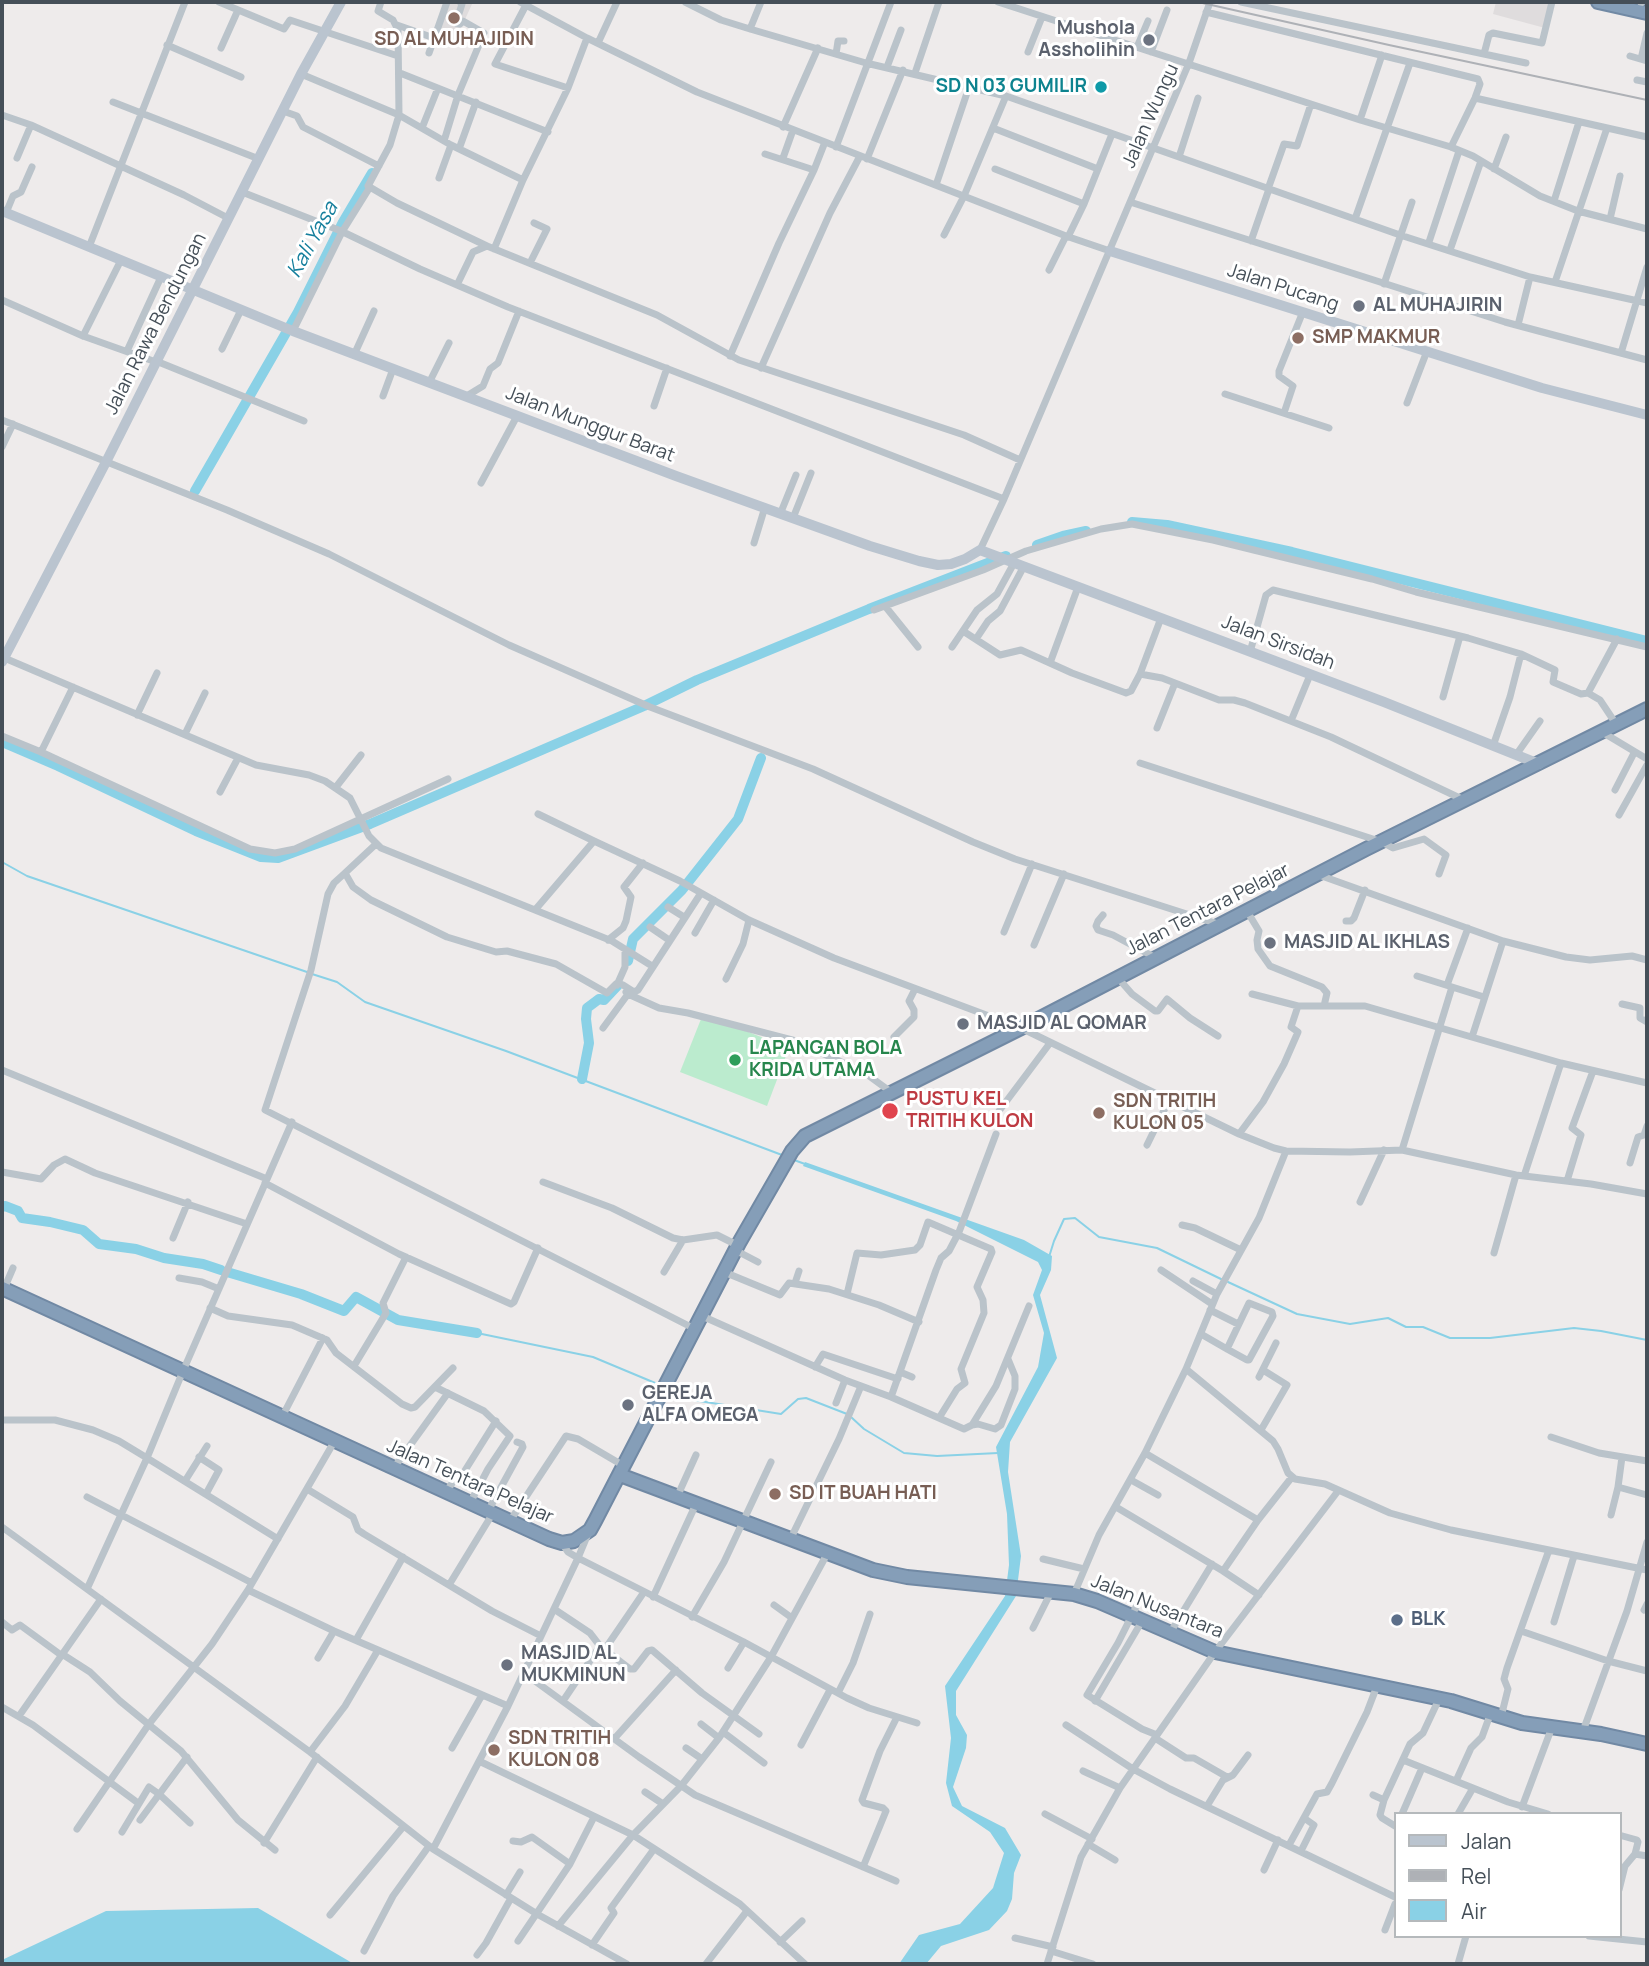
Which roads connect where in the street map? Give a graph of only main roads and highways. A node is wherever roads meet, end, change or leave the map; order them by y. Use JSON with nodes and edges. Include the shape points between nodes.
{"nodes":[{"id":1,"x":1598,"y":2,"type":"edge"},
{"id":2,"x":1642,"y":5,"type":"edge"},
{"id":3,"x":1647,"y":709,"type":"edge"},
{"id":4,"x":3,"y":1289,"type":"edge"},
{"id":5,"x":622,"y":1471,"type":"junction"},
{"id":6,"x":1647,"y":1744,"type":"edge"}],
"edges":[{"from":1,"to":2,"type":"highway"},
{"from":3,"to":5,"type":"highway","name":"Jalan Tentara Pelajar","via":[[805,1136],[736,1248]]},
{"from":4,"to":5,"type":"highway","name":"Jalan Tentara Pelajar","via":[[562,1543],[580,1539],[590,1530]]},
{"from":5,"to":6,"type":"highway","name":"Jalan Nusantara","via":[[677,1498],[873,1570],[1074,1594],[1215,1652],[1439,1699],[1495,1716]]}]}
